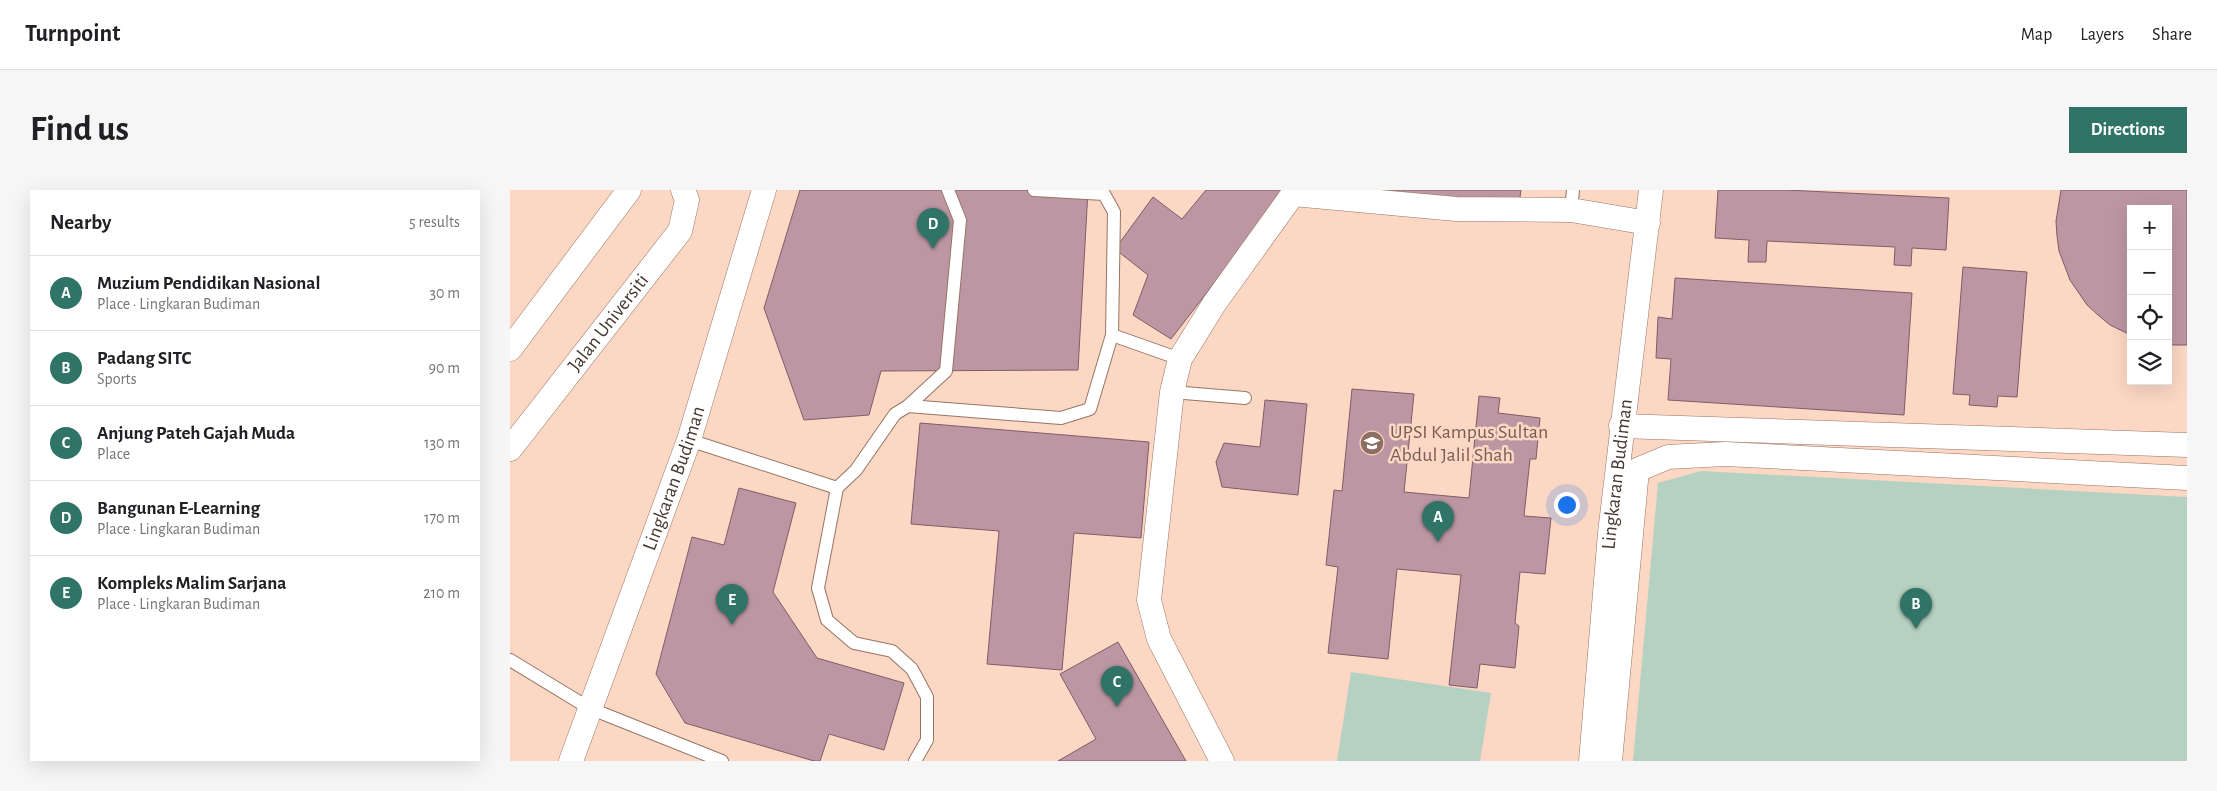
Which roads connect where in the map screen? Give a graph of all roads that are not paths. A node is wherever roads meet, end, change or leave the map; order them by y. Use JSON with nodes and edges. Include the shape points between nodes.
{"nodes":[{"id":1,"x":629,"y":190,"type":"edge"},
{"id":2,"x":683,"y":190,"type":"edge"},
{"id":3,"x":764,"y":190,"type":"edge"},
{"id":4,"x":948,"y":190,"type":"edge"},
{"id":5,"x":1034,"y":190,"type":"edge"},
{"id":6,"x":1651,"y":190,"type":"edge"},
{"id":7,"x":1572,"y":200,"type":"edge"},
{"id":8,"x":1648,"y":223,"type":"junction"},
{"id":9,"x":1112,"y":335,"type":"junction"},
{"id":10,"x":510,"y":348,"type":"edge"},
{"id":11,"x":1180,"y":359,"type":"junction"},
{"id":12,"x":1172,"y":392,"type":"junction"},
{"id":13,"x":1245,"y":398,"type":"dead end"},
{"id":14,"x":908,"y":406,"type":"junction"},
{"id":15,"x":1621,"y":426,"type":"junction"},
{"id":16,"x":689,"y":440,"type":"junction"},
{"id":17,"x":2187,"y":445,"type":"edge"},
{"id":18,"x":510,"y":449,"type":"edge"},
{"id":19,"x":2187,"y":478,"type":"edge"},
{"id":20,"x":837,"y":488,"type":"junction"},
{"id":21,"x":510,"y":660,"type":"edge"},
{"id":22,"x":589,"y":708,"type":"junction"},
{"id":23,"x":571,"y":761,"type":"edge"},
{"id":24,"x":722,"y":761,"type":"edge"},
{"id":25,"x":915,"y":761,"type":"edge"},
{"id":26,"x":1222,"y":761,"type":"edge"},
{"id":27,"x":1591,"y":761,"type":"edge"},
{"id":28,"x":1610,"y":761,"type":"edge"}],
"edges":[{"from":1,"to":10,"type":"street"},
{"from":2,"to":18,"type":"street","name":"Jalan Universiti","via":[[688,200],[680,231]]},
{"from":3,"to":16,"type":"street","name":"Lingkaran Budiman"},
{"from":4,"to":14,"type":"lane","via":[[960,220],[946,371]]},
{"from":5,"to":9,"type":"lane","via":[[1104,194],[1114,212]]},
{"from":6,"to":8,"type":"street","name":"Lingkaran Budiman"},
{"from":7,"to":8,"type":"street"},
{"from":7,"to":11,"type":"street","via":[[1456,209],[1293,194],[1214,304]]},
{"from":8,"to":15,"type":"street","name":"Lingkaran Budiman"},
{"from":9,"to":11,"type":"lane"},
{"from":9,"to":14,"type":"lane","via":[[1090,408],[1080,412],[1062,418]]},
{"from":11,"to":12,"type":"street"},
{"from":12,"to":13,"type":"lane"},
{"from":12,"to":26,"type":"street","via":[[1149,600],[1159,639]]},
{"from":14,"to":20,"type":"lane","via":[[895,414],[856,470]]},
{"from":15,"to":17,"type":"street"},
{"from":15,"to":27,"type":"street","name":"Lingkaran Budiman"},
{"from":16,"to":20,"type":"lane"},
{"from":16,"to":22,"type":"street","name":"Lingkaran Budiman"},
{"from":19,"to":28,"type":"street","via":[[1725,454],[1668,457],[1637,470]]},
{"from":20,"to":25,"type":"lane","via":[[818,588],[827,620],[854,643],[892,651],[912,669],[928,697],[927,740]]},
{"from":21,"to":22,"type":"lane"},
{"from":22,"to":23,"type":"street","name":"Lingkaran Budiman"},
{"from":22,"to":24,"type":"lane"}]}
